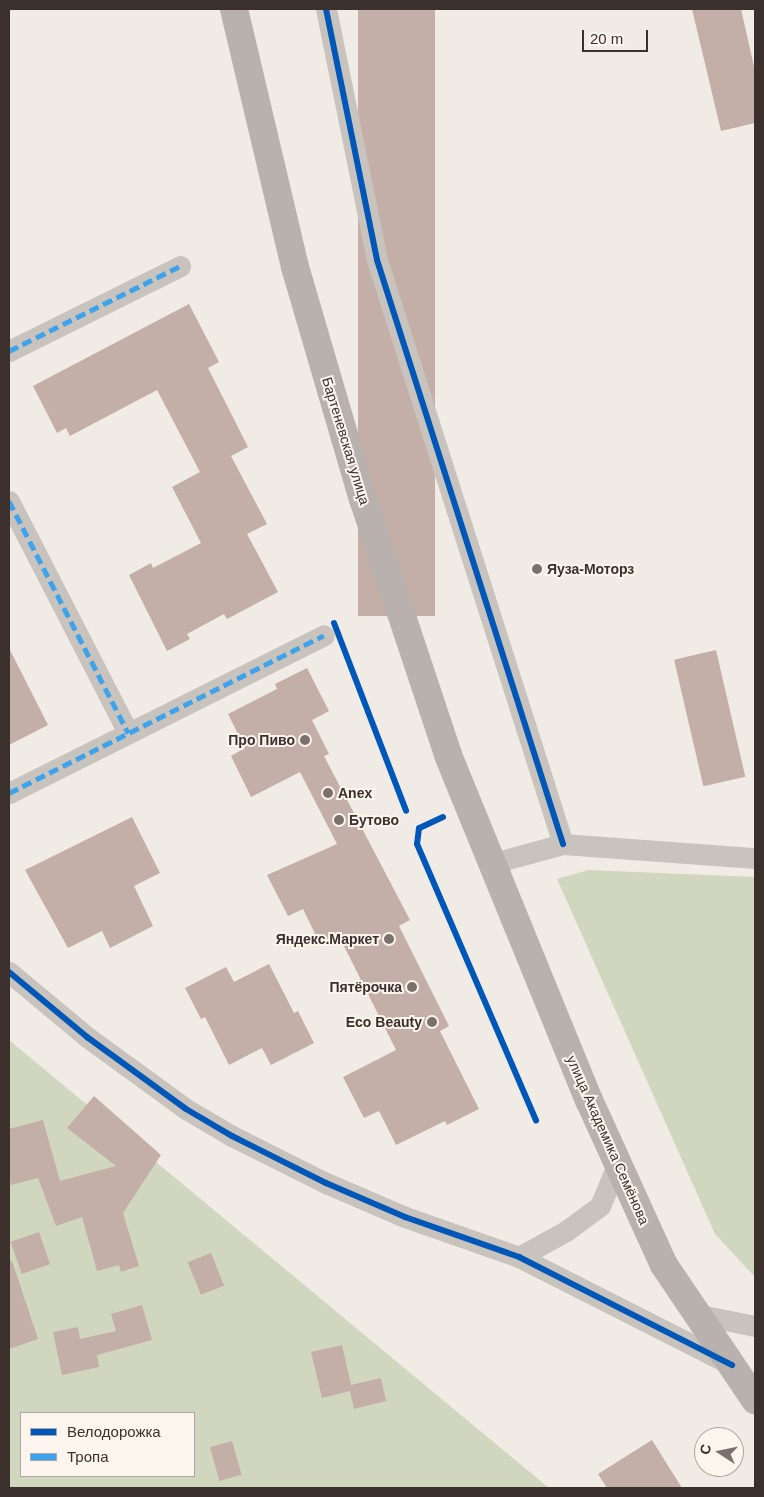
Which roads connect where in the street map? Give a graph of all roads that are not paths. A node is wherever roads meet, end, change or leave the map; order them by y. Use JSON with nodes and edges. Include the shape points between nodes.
{"nodes":[{"id":1,"x":234,"y":9,"type":"edge"},
{"id":2,"x":326,"y":9,"type":"edge"},
{"id":3,"x":180,"y":266,"type":"dead end"},
{"id":4,"x":9,"y":351,"type":"edge"},
{"id":5,"x":9,"y":501,"type":"edge"},
{"id":6,"x":324,"y":635,"type":"dead end"},
{"id":7,"x":128,"y":733,"type":"junction"},
{"id":8,"x":9,"y":793,"type":"edge"},
{"id":9,"x":563,"y":844,"type":"junction"},
{"id":10,"x":755,"y":858,"type":"edge"},
{"id":11,"x":490,"y":864,"type":"junction"},
{"id":12,"x":9,"y":972,"type":"edge"},
{"id":13,"x":618,"y":1164,"type":"junction"},
{"id":14,"x":519,"y":1257,"type":"junction"},
{"id":15,"x":700,"y":1315,"type":"junction"},
{"id":16,"x":755,"y":1326,"type":"edge"},
{"id":17,"x":732,"y":1365,"type":"junction"},
{"id":18,"x":755,"y":1400,"type":"edge"}],
"edges":[{"from":1,"to":11,"type":"main road","name":"Бартеневская улица","via":[[294,267],[363,499],[448,755]]},
{"from":2,"to":9,"type":"street","via":[[377,260]]},
{"from":3,"to":4,"type":"street"},
{"from":5,"to":7,"type":"street"},
{"from":6,"to":7,"type":"street"},
{"from":7,"to":8,"type":"street"},
{"from":9,"to":10,"type":"street"},
{"from":9,"to":11,"type":"street"},
{"from":11,"to":13,"type":"main road","name":"улица Академика Семёнова"},
{"from":12,"to":14,"type":"street","via":[[87,1037],[186,1108],[232,1136],[318,1180],[405,1217]]},
{"from":13,"to":14,"type":"street","via":[[600,1206],[566,1231]]},
{"from":13,"to":15,"type":"main road","name":"улица Академика Семёнова","via":[[664,1265]]},
{"from":14,"to":17,"type":"street"},
{"from":15,"to":16,"type":"street"},
{"from":15,"to":17,"type":"main road","name":"улица Академика Семёнова"},
{"from":17,"to":18,"type":"main road","name":"улица Академика Семёнова"}]}
